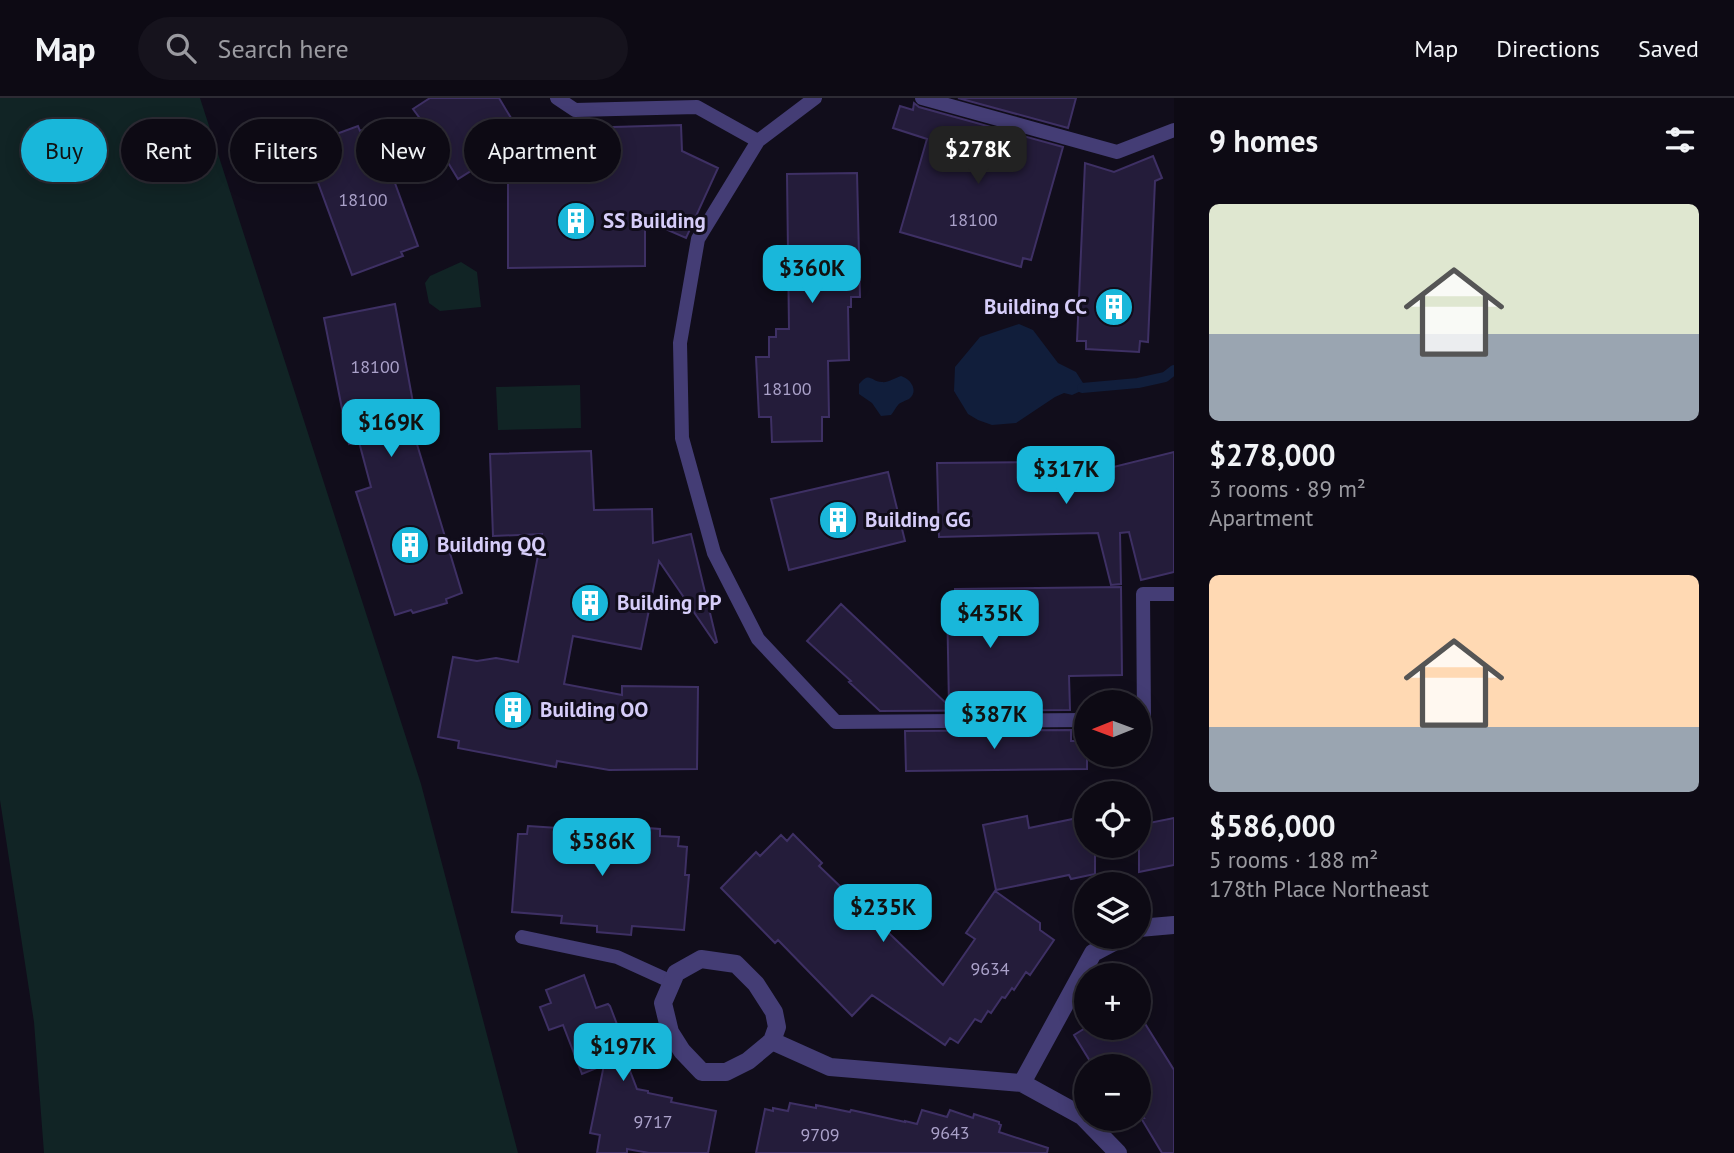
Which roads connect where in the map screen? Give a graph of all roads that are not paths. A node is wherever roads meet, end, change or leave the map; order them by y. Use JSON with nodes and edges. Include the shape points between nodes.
{"nodes":[{"id":1,"x":557,"y":98,"type":"edge"},
{"id":2,"x":815,"y":98,"type":"edge"},
{"id":3,"x":922,"y":98,"type":"edge"},
{"id":4,"x":1174,"y":130,"type":"edge"},
{"id":5,"x":758,"y":141,"type":"junction"},
{"id":6,"x":1174,"y":594,"type":"edge"},
{"id":7,"x":1144,"y":690,"type":"edge"},
{"id":8,"x":1074,"y":720,"type":"edge"},
{"id":9,"x":1174,"y":925,"type":"edge"},
{"id":10,"x":1151,"y":927,"type":"edge"},
{"id":11,"x":523,"y":937,"type":"dead end"},
{"id":12,"x":1101,"y":949,"type":"edge"},
{"id":13,"x":672,"y":982,"type":"junction"},
{"id":14,"x":772,"y":1041,"type":"junction"},
{"id":15,"x":1022,"y":1083,"type":"junction"},
{"id":16,"x":1118,"y":1153,"type":"edge"}],
"edges":[{"from":1,"to":5,"type":"lane","via":[[575,110],[697,107]]},
{"from":2,"to":5,"type":"lane"},
{"from":3,"to":4,"type":"lane","via":[[1117,152]]},
{"from":5,"to":8,"type":"lane","via":[[698,239],[680,342],[682,438],[691,474],[714,553],[758,639],[836,722]]},
{"from":6,"to":7,"type":"lane","via":[[1143,594]]},
{"from":9,"to":10,"type":"street"},
{"from":11,"to":13,"type":"lane","via":[[617,957]]},
{"from":12,"to":15,"type":"street","via":[[1093,953]]},
{"from":13,"to":14,"type":"street","via":[[676,973],[701,959],[736,964],[774,1012],[777,1027]]},
{"from":13,"to":14,"type":"street","via":[[663,1003],[670,1032],[702,1072],[726,1072]]},
{"from":14,"to":15,"type":"street","via":[[830,1067]]},
{"from":15,"to":16,"type":"street","via":[[1082,1116]]}]}
